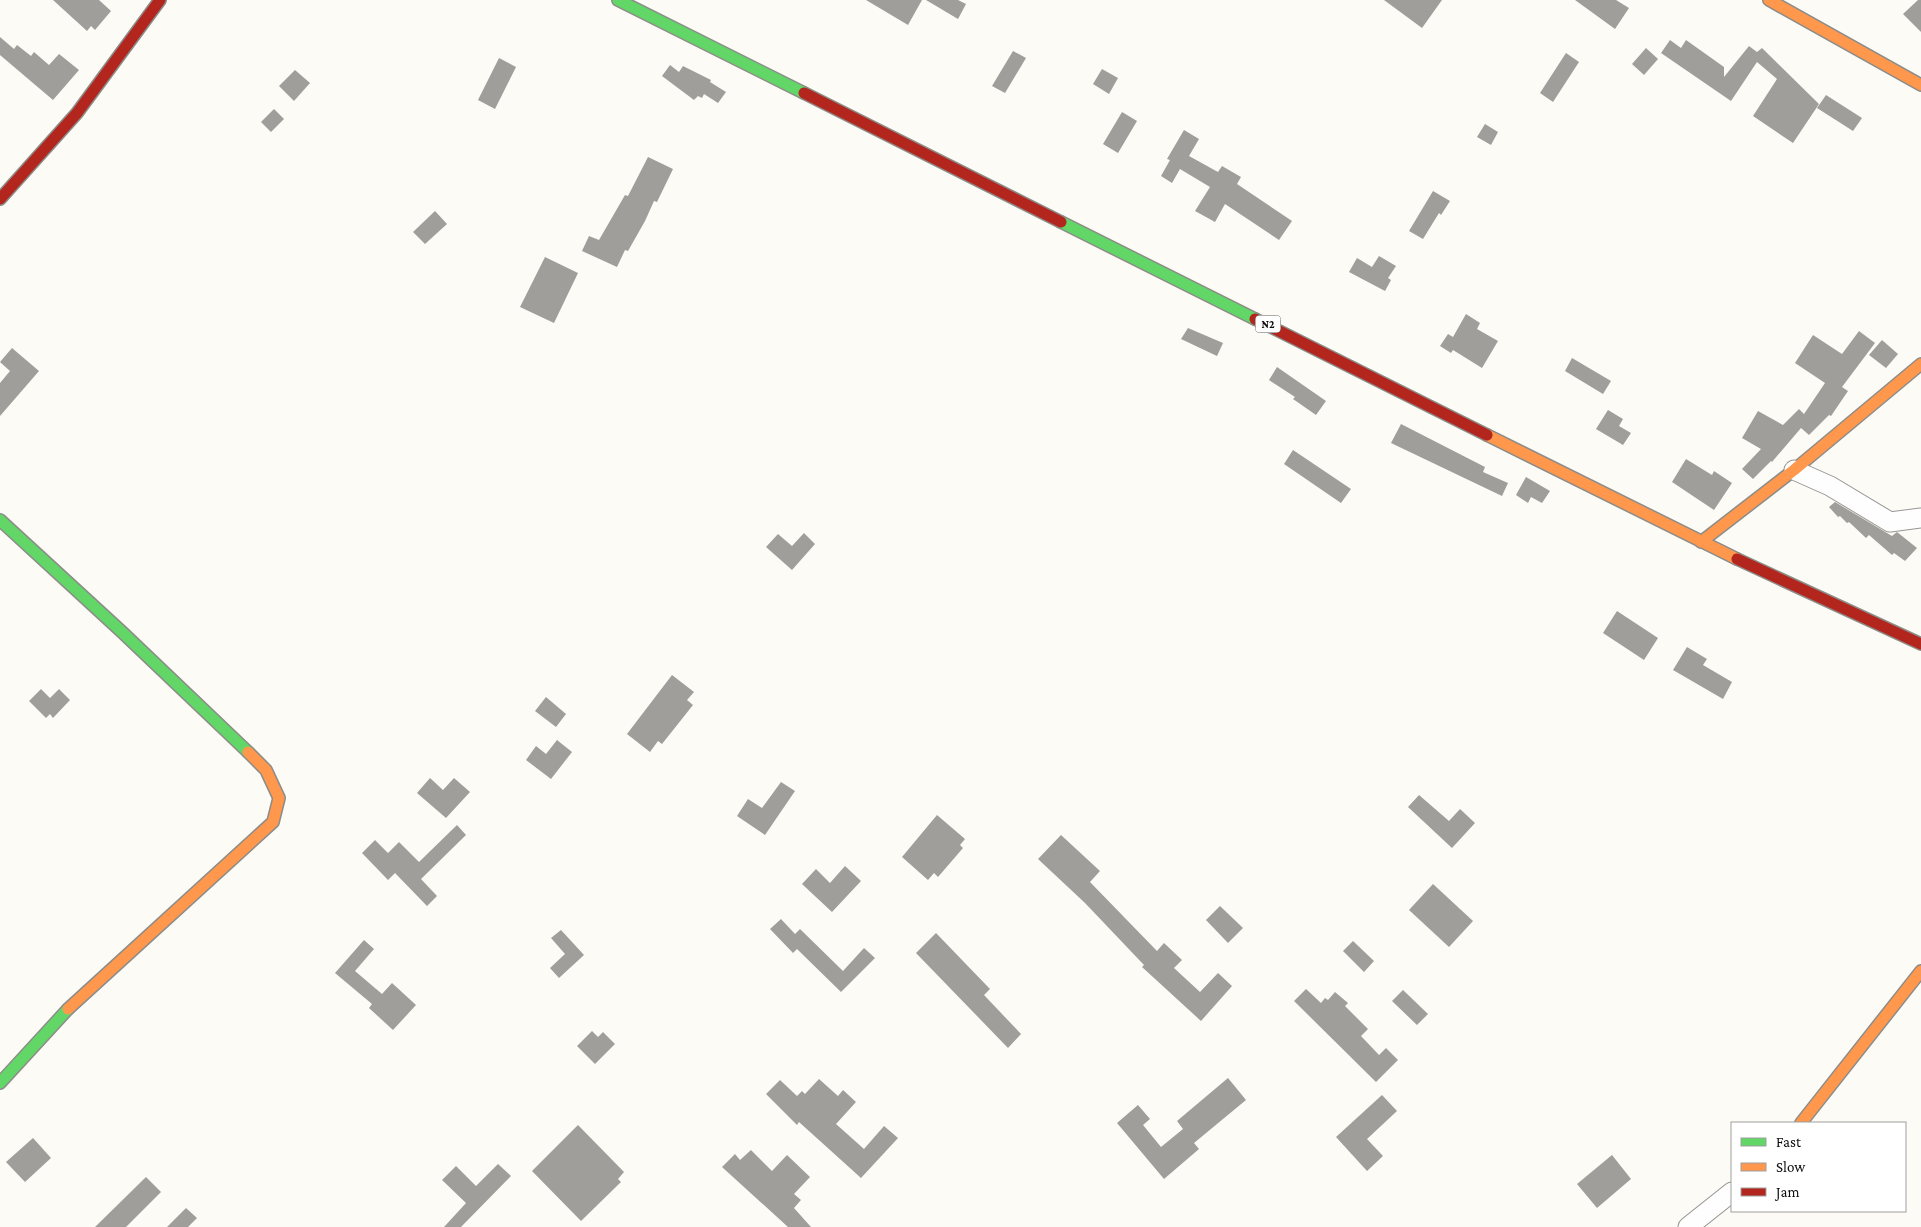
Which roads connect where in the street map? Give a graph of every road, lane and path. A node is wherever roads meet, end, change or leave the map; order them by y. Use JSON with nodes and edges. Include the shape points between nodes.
{"nodes":[{"id":1,"x":160,"y":0,"type":"edge"},
{"id":2,"x":618,"y":0,"type":"edge"},
{"id":3,"x":1769,"y":0,"type":"edge"},
{"id":4,"x":1921,"y":85,"type":"edge"},
{"id":5,"x":0,"y":199,"type":"edge"},
{"id":6,"x":1921,"y":364,"type":"edge"},
{"id":7,"x":1794,"y":470,"type":"junction"},
{"id":8,"x":1921,"y":518,"type":"edge"},
{"id":9,"x":0,"y":520,"type":"edge"},
{"id":10,"x":1701,"y":542,"type":"junction"},
{"id":11,"x":1921,"y":644,"type":"edge"},
{"id":12,"x":1921,"y":972,"type":"edge"},
{"id":13,"x":0,"y":1083,"type":"edge"},
{"id":14,"x":1802,"y":1122,"type":"edge"},
{"id":15,"x":1731,"y":1193,"type":"edge"},
{"id":16,"x":1688,"y":1227,"type":"edge"}],
"edges":[{"from":1,"to":5,"type":"main road","via":[[77,113]]},
{"from":2,"to":10,"type":"main road","number":"N2"},
{"from":3,"to":4,"type":"main road"},
{"from":6,"to":7,"type":"main road"},
{"from":7,"to":8,"type":"street","via":[[1830,486],[1890,522]]},
{"from":7,"to":10,"type":"main road"},
{"from":9,"to":13,"type":"main road","via":[[266,770],[279,798],[273,822],[63,1013]]},
{"from":10,"to":11,"type":"main road","number":"N2"},
{"from":12,"to":14,"type":"main road"},
{"from":15,"to":16,"type":"street"}]}
